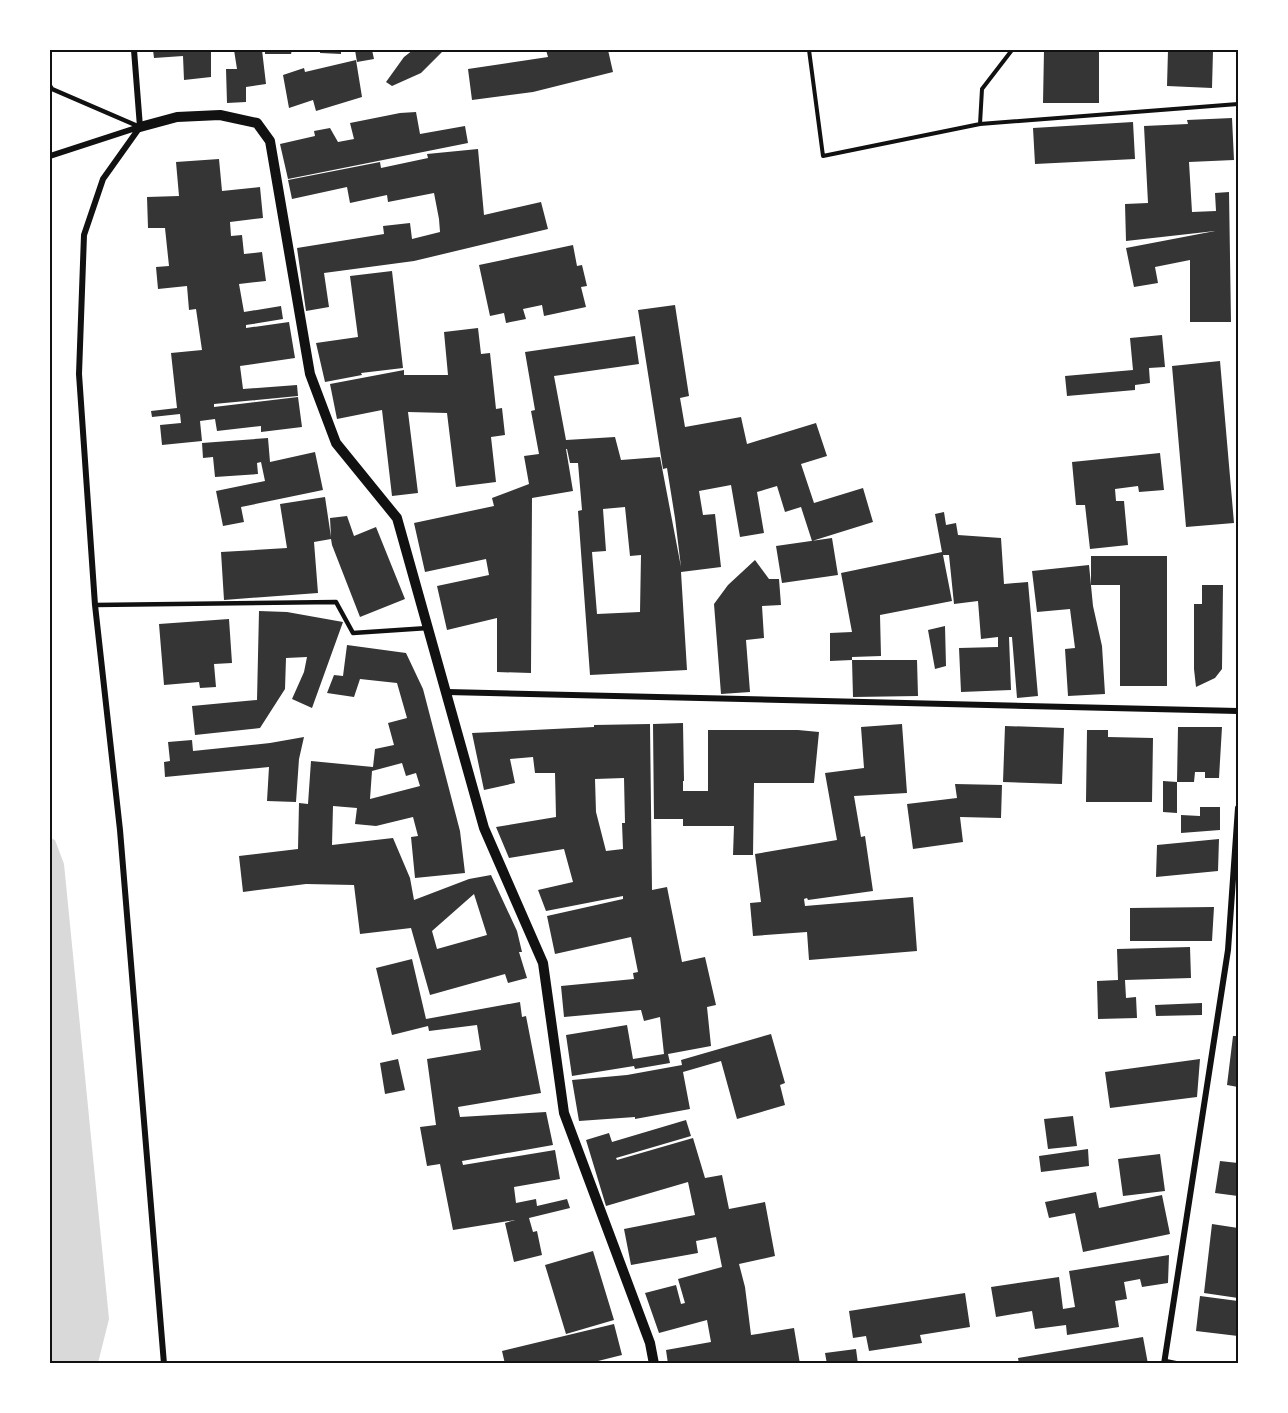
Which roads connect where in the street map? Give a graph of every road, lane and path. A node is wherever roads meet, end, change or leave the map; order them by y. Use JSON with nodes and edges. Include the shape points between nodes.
{"nodes":[{"id":1,"x":134,"y":50,"type":"edge"},
{"id":2,"x":809,"y":50,"type":"edge"},
{"id":3,"x":1012,"y":50,"type":"edge"},
{"id":4,"x":50,"y":86,"type":"edge"},
{"id":5,"x":1239,"y":104,"type":"edge"},
{"id":6,"x":980,"y":124,"type":"junction"},
{"id":7,"x":140,"y":127,"type":"junction"},
{"id":8,"x":50,"y":156,"type":"edge"},
{"id":9,"x":95,"y":605,"type":"junction"},
{"id":10,"x":428,"y":628,"type":"junction"},
{"id":11,"x":447,"y":692,"type":"junction"},
{"id":12,"x":1239,"y":711,"type":"edge"},
{"id":13,"x":1239,"y":808,"type":"edge"},
{"id":14,"x":1164,"y":1362,"type":"edge"},
{"id":15,"x":164,"y":1364,"type":"edge"},
{"id":16,"x":654,"y":1364,"type":"edge"},
{"id":17,"x":1180,"y":1364,"type":"edge"}],
"edges":[{"from":1,"to":7,"type":"street"},
{"from":2,"to":6,"type":"path","via":[[823,156]]},
{"from":3,"to":6,"type":"path","via":[[982,89]]},
{"from":4,"to":7,"type":"lane"},
{"from":5,"to":6,"type":"path"},
{"from":7,"to":8,"type":"street"},
{"from":7,"to":9,"type":"street","via":[[104,179],[84,235],[79,374]]},
{"from":7,"to":10,"type":"street","via":[[177,117],[220,115],[257,123],[270,141],[310,374],[336,443],[398,518]]},
{"from":9,"to":10,"type":"lane","via":[[336,602],[353,633]]},
{"from":9,"to":15,"type":"street","via":[[120,830]]},
{"from":10,"to":11,"type":"street"},
{"from":11,"to":12,"type":"street"},
{"from":11,"to":16,"type":"street","via":[[484,828],[543,963],[564,1113],[650,1343]]},
{"from":13,"to":14,"type":"street","via":[[1228,950]]},
{"from":14,"to":17,"type":"lane"}]}
